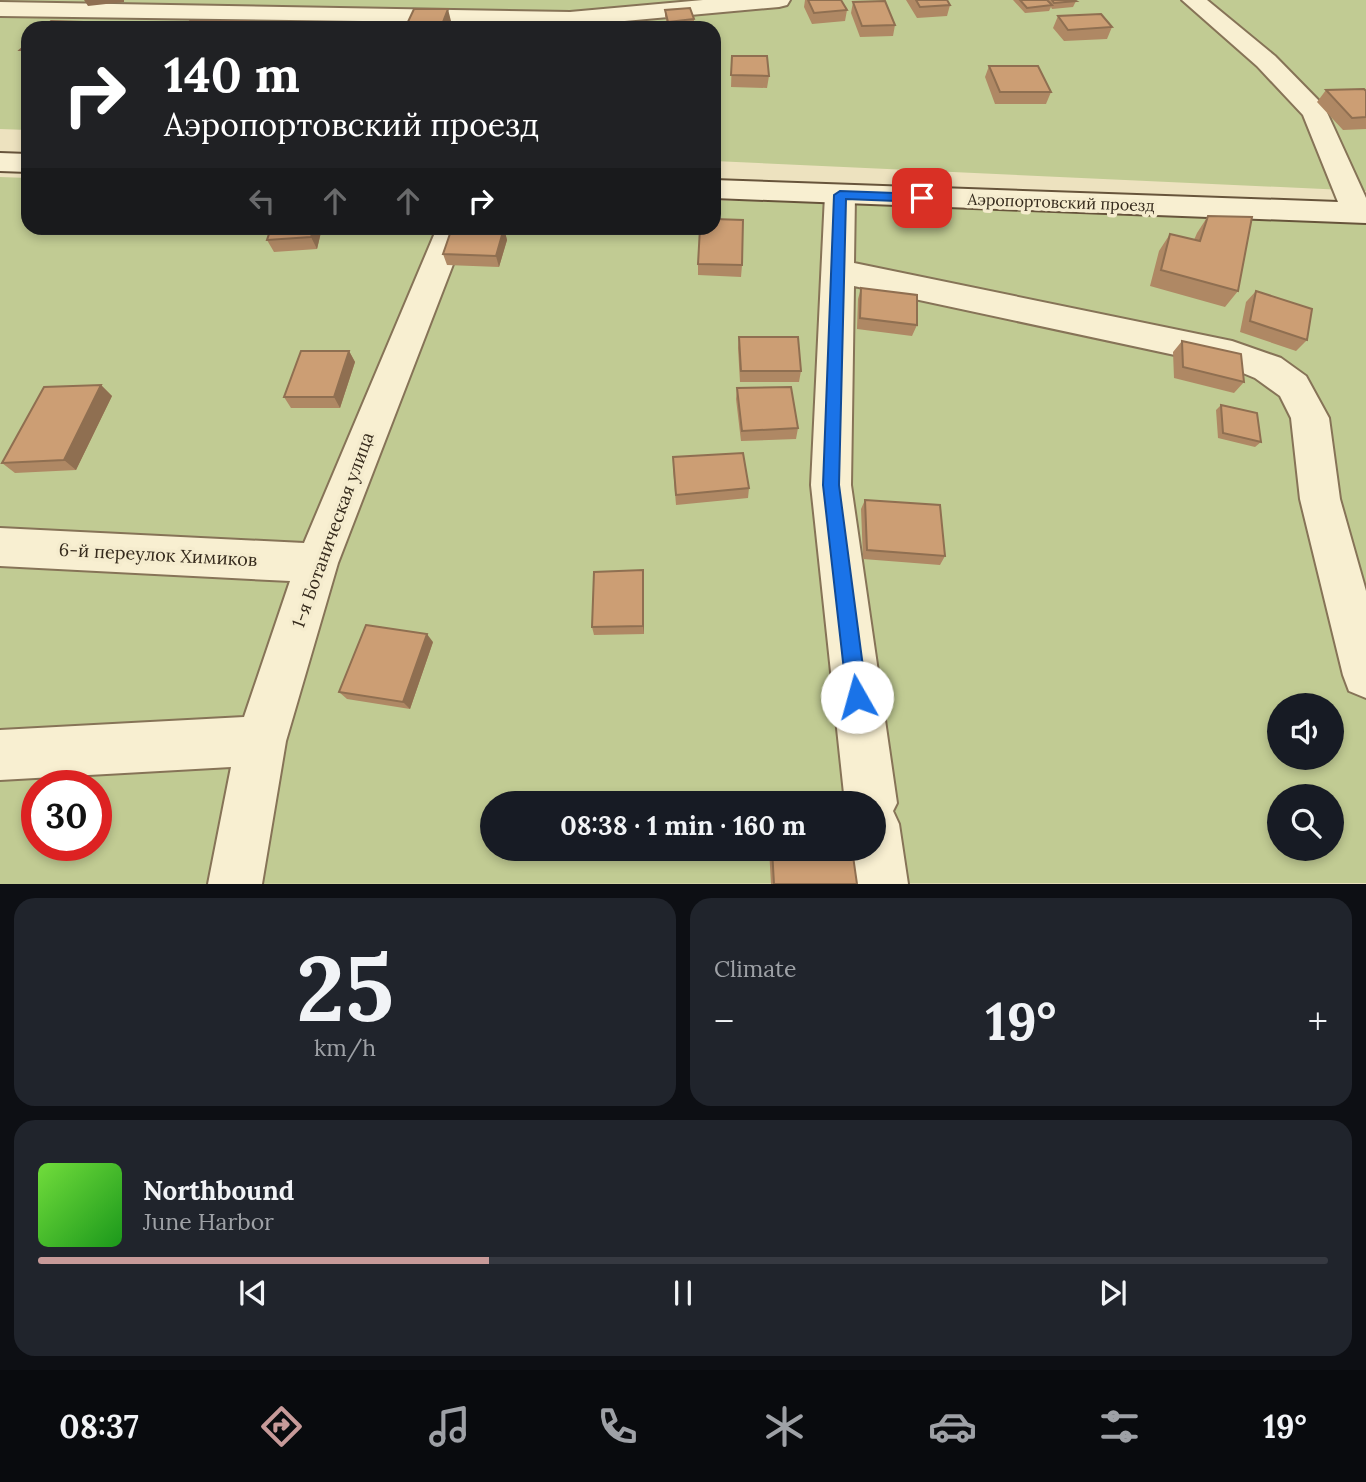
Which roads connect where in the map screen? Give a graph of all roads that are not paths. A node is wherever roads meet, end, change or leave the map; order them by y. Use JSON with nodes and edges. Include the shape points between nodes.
{"nodes":[{"id":1,"x":779,"y":0,"type":"edge"},
{"id":2,"x":1172,"y":0,"type":"edge"},
{"id":3,"x":1197,"y":3,"type":"edge"},
{"id":4,"x":69,"y":5,"type":"edge"},
{"id":5,"x":305,"y":6,"type":"edge"},
{"id":6,"x":504,"y":8,"type":"edge"},
{"id":7,"x":0,"y":9,"type":"edge"},
{"id":8,"x":560,"y":21,"type":"edge"},
{"id":9,"x":587,"y":21,"type":"edge"},
{"id":10,"x":0,"y":162,"type":"edge"},
{"id":11,"x":21,"y":163,"type":"edge"},
{"id":12,"x":721,"y":189,"type":"edge"},
{"id":13,"x":840,"y":195,"type":"junction"},
{"id":14,"x":1362,"y":213,"type":"edge"},
{"id":15,"x":449,"y":235,"type":"edge"},
{"id":16,"x":837,"y":271,"type":"junction"},
{"id":17,"x":0,"y":547,"type":"edge"},
{"id":18,"x":317,"y":563,"type":"junction"},
{"id":19,"x":1366,"y":675,"type":"edge"},
{"id":20,"x":261,"y":741,"type":"junction"},
{"id":21,"x":0,"y":755,"type":"edge"},
{"id":22,"x":869,"y":791,"type":"edge"},
{"id":23,"x":878,"y":861,"type":"edge"},
{"id":24,"x":235,"y":884,"type":"edge"},
{"id":25,"x":881,"y":884,"type":"edge"}],
"edges":[{"from":1,"to":9,"type":"street"},
{"from":2,"to":3,"type":"street"},
{"from":3,"to":14,"type":"street","via":[[1266,61],[1315,112]]},
{"from":4,"to":5,"type":"street"},
{"from":4,"to":7,"type":"street"},
{"from":5,"to":6,"type":"street"},
{"from":6,"to":8,"type":"street"},
{"from":10,"to":11,"type":"street"},
{"from":12,"to":13,"type":"street","name":"Аэропортовский проезд"},
{"from":13,"to":14,"type":"street","name":"Аэропортовский проезд"},
{"from":13,"to":16,"type":"street"},
{"from":15,"to":18,"type":"street","name":"1-я Ботаническая улица"},
{"from":16,"to":19,"type":"street","via":[[1232,354],[1268,368],[1293,386],[1310,418],[1320,499]]},
{"from":16,"to":22,"type":"street","via":[[831,485]]},
{"from":17,"to":18,"type":"street","name":"6-й переулок Химиков"},
{"from":18,"to":20,"type":"street","name":"1-я Ботаническая улица"},
{"from":20,"to":21,"type":"street"},
{"from":20,"to":24,"type":"street","name":"1-я Ботаническая улица"},
{"from":23,"to":25,"type":"street"}]}
